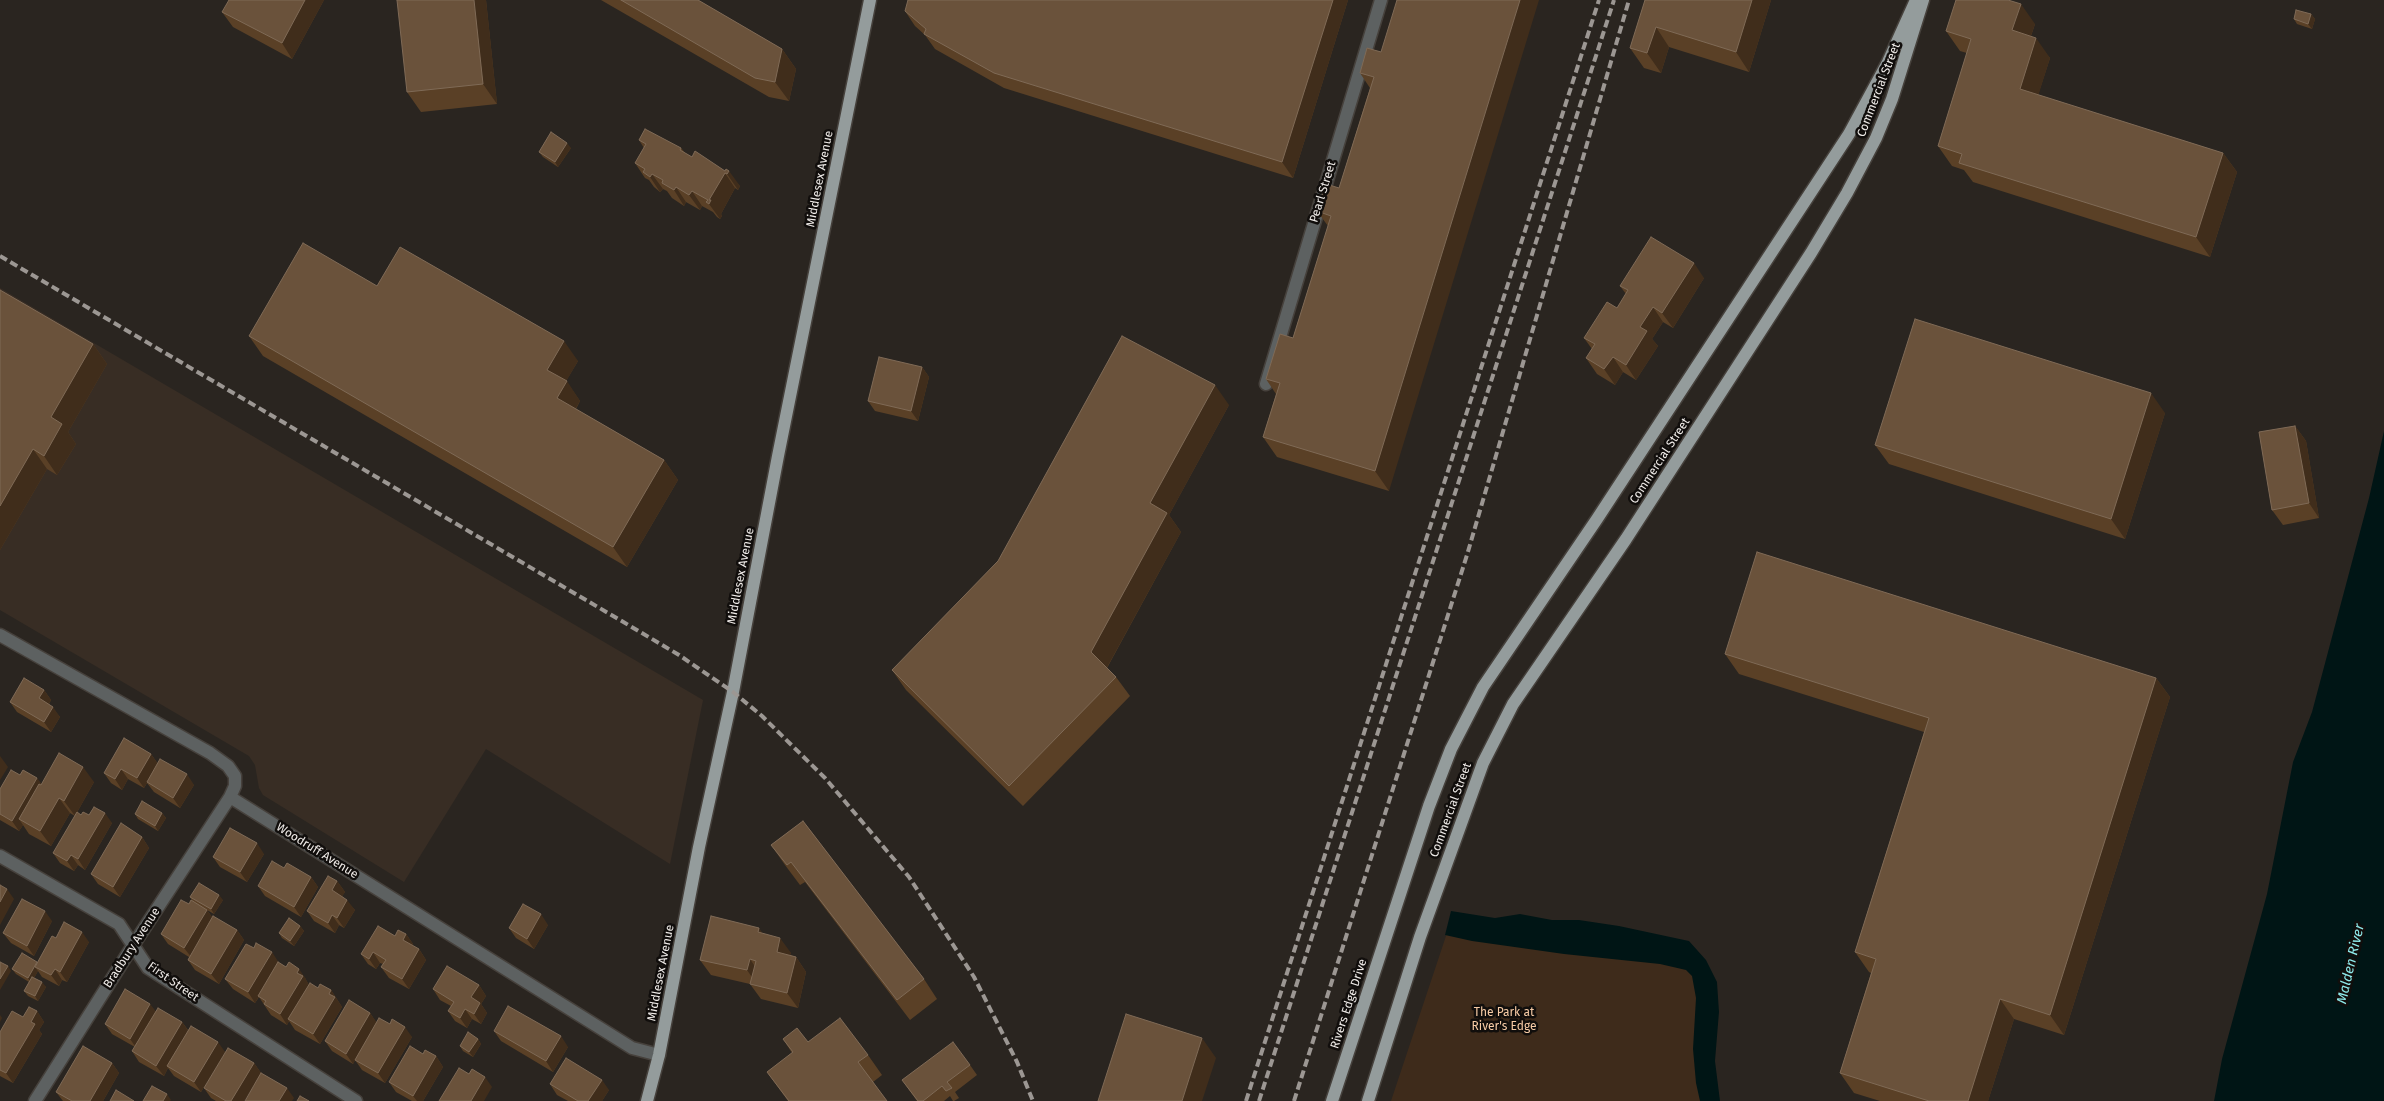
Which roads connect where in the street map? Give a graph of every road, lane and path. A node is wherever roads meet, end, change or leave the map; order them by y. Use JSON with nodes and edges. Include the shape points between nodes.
{"nodes":[{"id":1,"x":870,"y":0,"type":"edge"},
{"id":2,"x":1381,"y":0,"type":"edge"},
{"id":3,"x":1916,"y":0,"type":"edge"},
{"id":4,"x":1923,"y":0,"type":"edge"},
{"id":5,"x":1266,"y":384,"type":"edge"},
{"id":6,"x":0,"y":636,"type":"edge"},
{"id":7,"x":230,"y":797,"type":"junction"},
{"id":8,"x":0,"y":856,"type":"edge"},
{"id":9,"x":1392,"y":916,"type":"joint"},
{"id":10,"x":132,"y":946,"type":"junction"},
{"id":11,"x":659,"y":1055,"type":"junction"},
{"id":12,"x":35,"y":1101,"type":"edge"},
{"id":13,"x":356,"y":1101,"type":"edge"},
{"id":14,"x":647,"y":1101,"type":"edge"},
{"id":15,"x":1332,"y":1101,"type":"edge"},
{"id":16,"x":1368,"y":1101,"type":"edge"}],
"edges":[{"from":1,"to":11,"type":"main road","name":"Middlesex Avenue"},
{"from":2,"to":5,"type":"street","name":"Pearl Street"},
{"from":3,"to":9,"type":"main road","name":"Commercial Street","via":[[1888,62],[1849,134],[1483,687],[1451,749]]},
{"from":4,"to":16,"type":"main road","name":"Commercial Street","via":[[1892,99],[1847,193],[1812,253],[1626,539],[1513,704],[1483,763],[1420,937]]},
{"from":6,"to":7,"type":"street","via":[[210,753],[228,766],[234,776],[235,786]]},
{"from":7,"to":10,"type":"street","name":"Bradbury Avenue"},
{"from":7,"to":11,"type":"street","name":"Woodruff Avenue","via":[[632,1048]]},
{"from":8,"to":10,"type":"street","name":"First Street","via":[[119,924]]},
{"from":9,"to":15,"type":"main road","name":"Rivers Edge Drive"},
{"from":10,"to":12,"type":"street","name":"Bradbury Avenue"},
{"from":10,"to":13,"type":"street","name":"First Street","via":[[148,968]]},
{"from":11,"to":14,"type":"main road","name":"Middlesex Avenue"}]}
